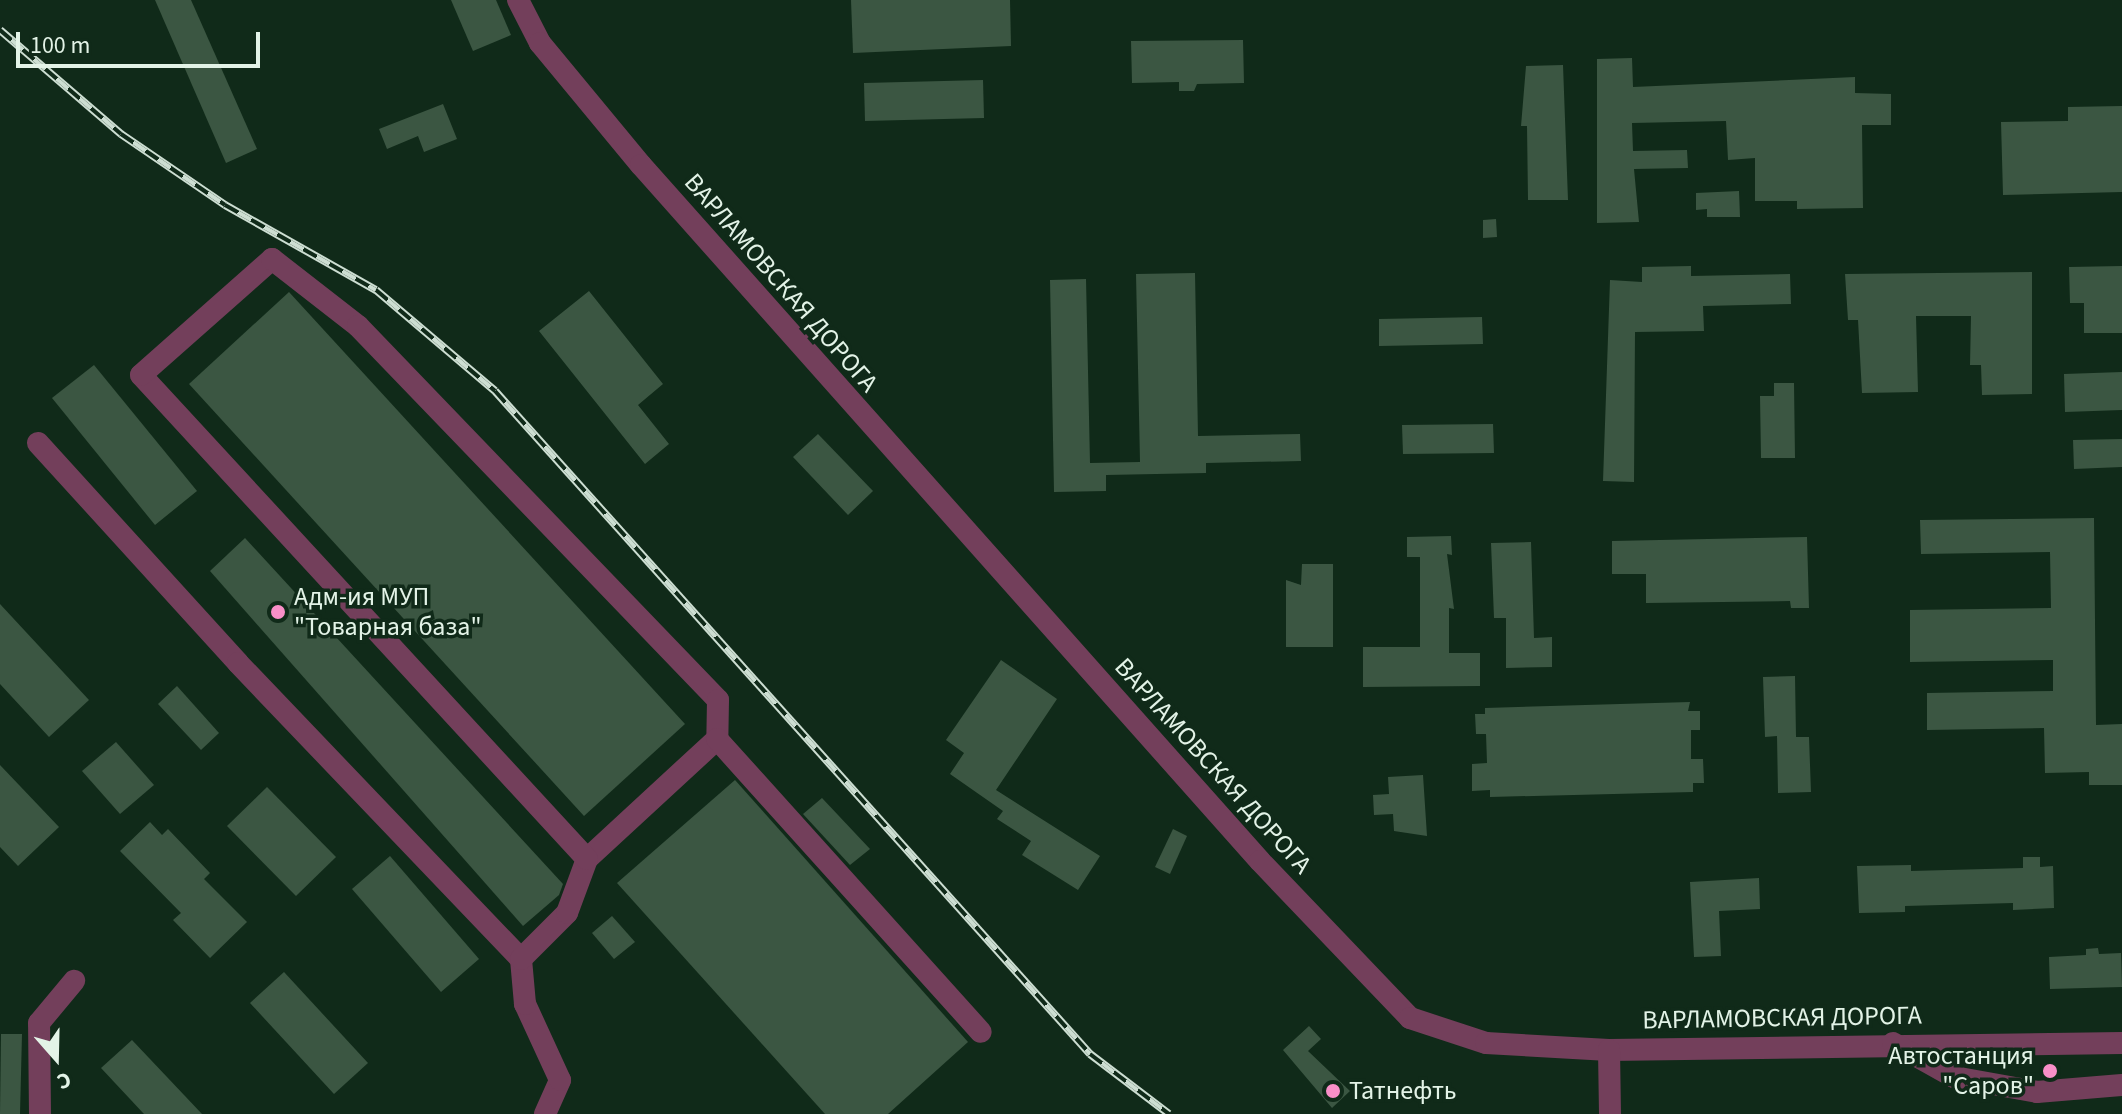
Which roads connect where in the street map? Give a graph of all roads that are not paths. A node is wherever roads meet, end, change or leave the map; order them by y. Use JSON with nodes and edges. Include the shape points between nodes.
{"nodes":[{"id":1,"x":518,"y":0,"type":"edge"},
{"id":2,"x":38,"y":443,"type":"dead end"},
{"id":3,"x":717,"y":739,"type":"junction"},
{"id":4,"x":587,"y":859,"type":"junction"},
{"id":5,"x":521,"y":959,"type":"junction"},
{"id":6,"x":74,"y":981,"type":"dead end"},
{"id":7,"x":981,"y":1032,"type":"dead end"},
{"id":8,"x":1892,"y":1043,"type":"junction"},
{"id":9,"x":2122,"y":1043,"type":"edge"},
{"id":10,"x":1609,"y":1050,"type":"junction"},
{"id":11,"x":2122,"y":1085,"type":"edge"},
{"id":12,"x":40,"y":1114,"type":"edge"},
{"id":13,"x":545,"y":1114,"type":"edge"},
{"id":14,"x":1610,"y":1114,"type":"edge"}],
"edges":[{"from":1,"to":10,"type":"street","name":"ВАРЛАМОВСКАЯ ДОРОГА","via":[[540,43],[672,201],[1250,850],[1410,1018],[1486,1043]]},
{"from":2,"to":5,"type":"street","via":[[198,621]]},
{"from":3,"to":4,"type":"street"},
{"from":3,"to":4,"type":"street","via":[[718,700],[358,326],[272,259],[141,375]]},
{"from":3,"to":7,"type":"street"},
{"from":4,"to":5,"type":"street","via":[[567,913]]},
{"from":5,"to":13,"type":"street","via":[[525,1004],[560,1080]]},
{"from":6,"to":12,"type":"street","via":[[39,1023]]},
{"from":8,"to":9,"type":"street","name":"ВАРЛАМОВСКАЯ ДОРОГА"},
{"from":8,"to":10,"type":"street","name":"ВАРЛАМОВСКАЯ ДОРОГА"},
{"from":8,"to":11,"type":"street","via":[[1954,1077],[2037,1092]]},
{"from":10,"to":14,"type":"street"}]}
